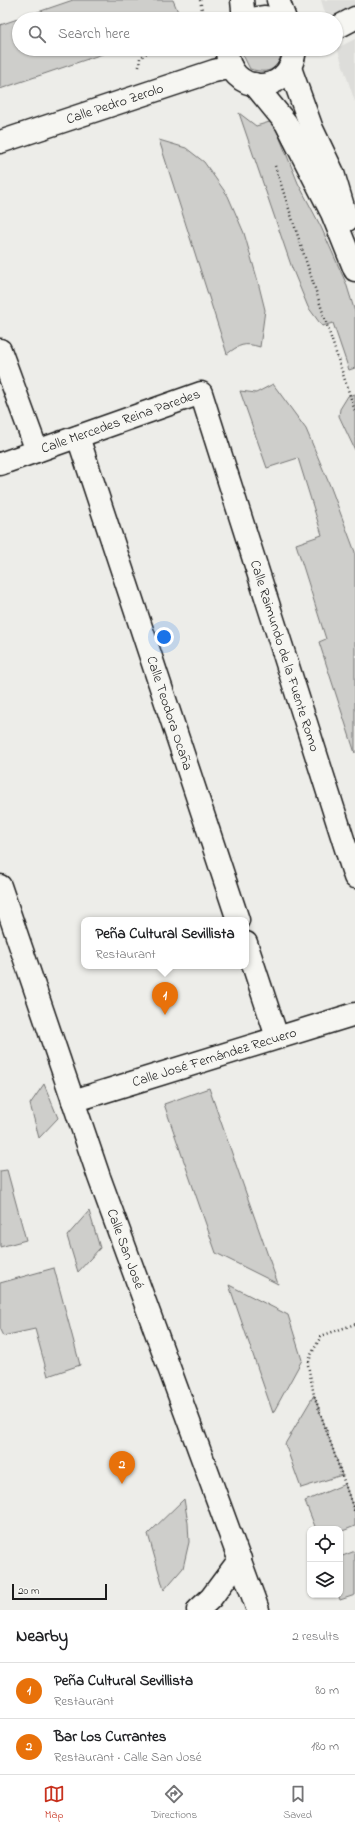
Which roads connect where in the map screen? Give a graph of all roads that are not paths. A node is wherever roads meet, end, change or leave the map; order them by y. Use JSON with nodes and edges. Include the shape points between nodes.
{"nodes":[{"id":1,"x":242,"y":0,"type":"edge"},
{"id":2,"x":278,"y":0,"type":"edge"},
{"id":3,"x":243,"y":12,"type":"edge"},
{"id":4,"x":282,"y":12,"type":"edge"},
{"id":5,"x":355,"y":18,"type":"edge"},
{"id":6,"x":343,"y":24,"type":"edge"},
{"id":7,"x":229,"y":58,"type":"edge"},
{"id":8,"x":293,"y":58,"type":"edge"},
{"id":9,"x":254,"y":84,"type":"junction"},
{"id":10,"x":0,"y":142,"type":"edge"},
{"id":11,"x":355,"y":246,"type":"edge"},
{"id":12,"x":355,"y":270,"type":"edge"},
{"id":13,"x":0,"y":350,"type":"edge"},
{"id":14,"x":215,"y":434,"type":"joint"},
{"id":15,"x":78,"y":438,"type":"junction"},
{"id":16,"x":37,"y":451,"type":"junction"},
{"id":17,"x":0,"y":464,"type":"edge"},
{"id":18,"x":355,"y":877,"type":"edge"},
{"id":19,"x":0,"y":886,"type":"edge"},
{"id":20,"x":237,"y":917,"type":"edge"},
{"id":21,"x":249,"y":952,"type":"edge"},
{"id":22,"x":355,"y":1014,"type":"edge"},
{"id":23,"x":277,"y":1037,"type":"junction"},
{"id":24,"x":73,"y":1101,"type":"junction"},
{"id":25,"x":240,"y":1559,"type":"junction"},
{"id":26,"x":198,"y":1610,"type":"edge"},
{"id":27,"x":258,"y":1610,"type":"edge"}],
"edges":[{"from":1,"to":3,"type":"street"},
{"from":2,"to":4,"type":"street"},
{"from":5,"to":6,"type":"street"},
{"from":7,"to":9,"type":"street","via":[[244,81]]},
{"from":7,"to":10,"type":"street","name":"Calle Pedro Zerolo","via":[[214,71]]},
{"from":8,"to":9,"type":"street","via":[[284,76],[275,82]]},
{"from":8,"to":11,"type":"street","via":[[312,129],[333,173]]},
{"from":9,"to":12,"type":"street","via":[[286,123],[332,214]]},
{"from":13,"to":16,"type":"street"},
{"from":14,"to":15,"type":"street","name":"Calle Mercedes Reina Paredes","via":[[201,394]]},
{"from":14,"to":18,"type":"street","name":"Calle Raimundo de la Fuente Romo"},
{"from":15,"to":16,"type":"street","name":"Calle Mercedes Reina Paredes"},
{"from":15,"to":20,"type":"street","name":"Calle Teodora Ocaña"},
{"from":16,"to":17,"type":"street","name":"Calle Mercedes Reina Paredes"},
{"from":19,"to":24,"type":"street","name":"Calle San José"},
{"from":21,"to":23,"type":"street"},
{"from":22,"to":23,"type":"street","name":"Calle José Fernández Recuero"},
{"from":23,"to":24,"type":"street","name":"Calle José Fernández Recuero"},
{"from":24,"to":25,"type":"street","name":"Calle San José"},
{"from":25,"to":26,"type":"street","via":[[211,1598]]},
{"from":25,"to":27,"type":"street","name":"Calle San José"}]}
